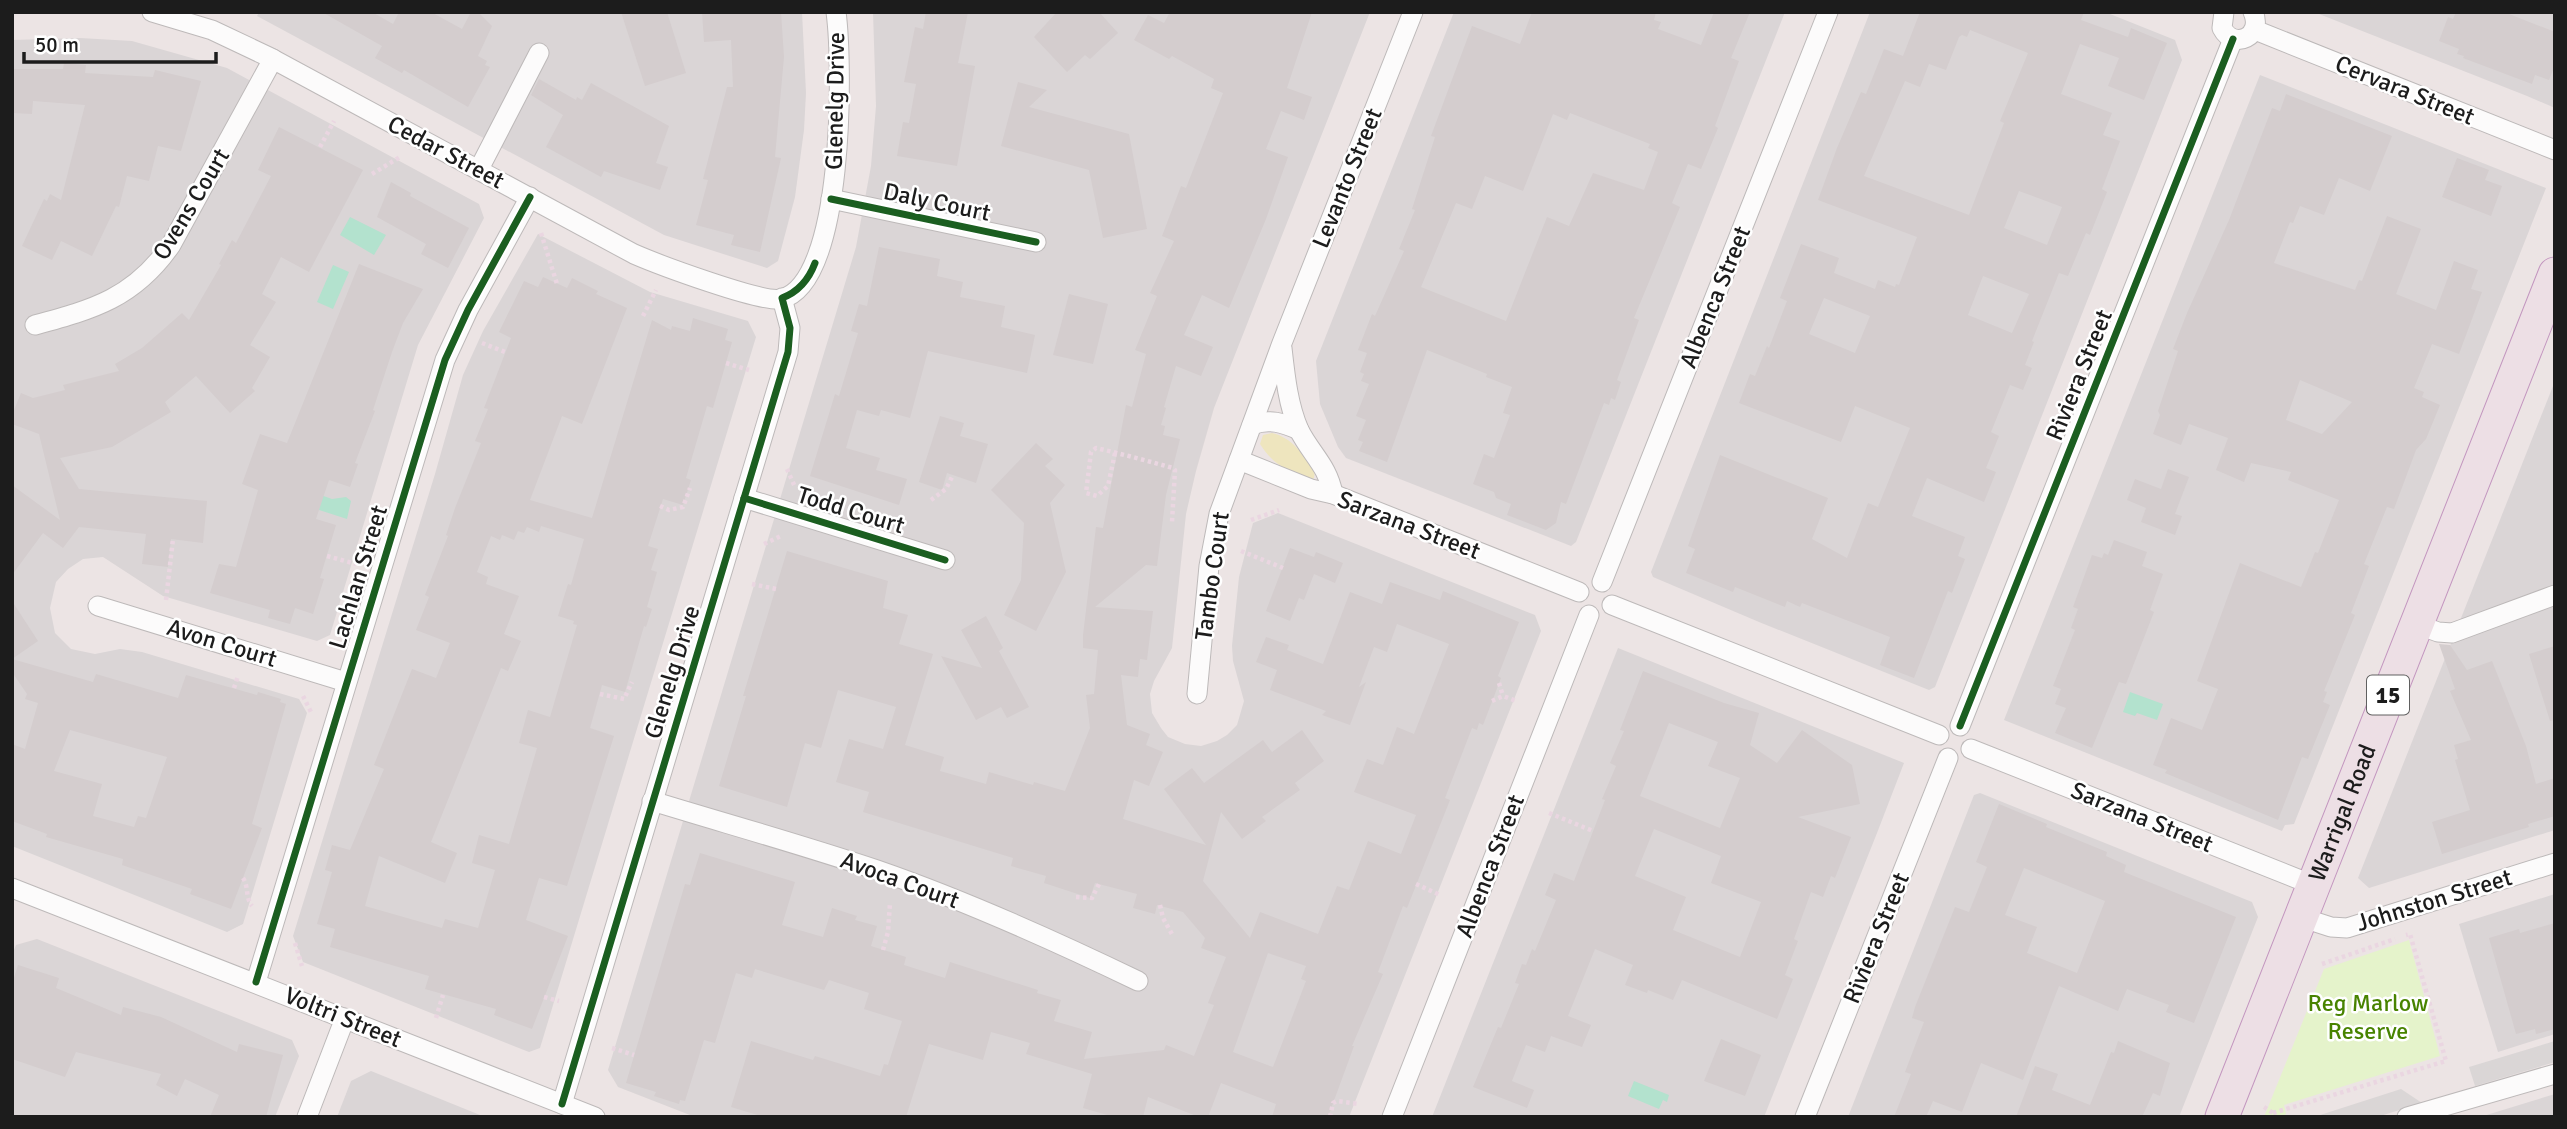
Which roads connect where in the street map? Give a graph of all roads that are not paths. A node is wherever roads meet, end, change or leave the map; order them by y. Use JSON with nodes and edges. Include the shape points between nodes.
{"nodes":[{"id":1,"x":152,"y":12,"type":"edge"},
{"id":2,"x":836,"y":12,"type":"edge"},
{"id":3,"x":1413,"y":12,"type":"edge"},
{"id":4,"x":1828,"y":12,"type":"edge"},
{"id":5,"x":2219,"y":14,"type":"edge"},
{"id":6,"x":2254,"y":21,"type":"edge"},
{"id":7,"x":2233,"y":39,"type":"junction"},
{"id":8,"x":539,"y":53,"type":"dead end"},
{"id":9,"x":273,"y":60,"type":"junction"},
{"id":10,"x":2555,"y":149,"type":"edge"},
{"id":11,"x":479,"y":169,"type":"junction"},
{"id":12,"x":530,"y":197,"type":"junction"},
{"id":13,"x":831,"y":199,"type":"junction"},
{"id":14,"x":1036,"y":242,"type":"dead end"},
{"id":15,"x":2555,"y":275,"type":"edge"},
{"id":16,"x":782,"y":299,"type":"junction"},
{"id":17,"x":35,"y":325,"type":"dead end"},
{"id":18,"x":1282,"y":344,"type":"junction"},
{"id":19,"x":1252,"y":425,"type":"junction"},
{"id":20,"x":1299,"y":430,"type":"junction"},
{"id":21,"x":1239,"y":460,"type":"junction"},
{"id":22,"x":1333,"y":494,"type":"junction"},
{"id":23,"x":744,"y":498,"type":"junction"},
{"id":24,"x":945,"y":560,"type":"dead end"},
{"id":25,"x":1602,"y":582,"type":"junction"},
{"id":26,"x":1579,"y":592,"type":"junction"},
{"id":27,"x":2555,"y":595,"type":"edge"},
{"id":28,"x":1612,"y":605,"type":"junction"},
{"id":29,"x":98,"y":606,"type":"dead end"},
{"id":30,"x":1589,"y":615,"type":"junction"},
{"id":31,"x":2416,"y":624,"type":"junction"},
{"id":32,"x":346,"y":682,"type":"junction"},
{"id":33,"x":1197,"y":695,"type":"dead end"},
{"id":34,"x":1960,"y":726,"type":"junction"},
{"id":35,"x":1938,"y":735,"type":"junction"},
{"id":36,"x":1972,"y":749,"type":"junction"},
{"id":37,"x":1948,"y":758,"type":"junction"},
{"id":38,"x":652,"y":802,"type":"junction"},
{"id":39,"x":2555,"y":863,"type":"edge"},
{"id":40,"x":2313,"y":885,"type":"junction"},
{"id":41,"x":12,"y":888,"type":"edge"},
{"id":42,"x":2289,"y":944,"type":"junction"},
{"id":43,"x":1138,"y":981,"type":"dead end"},
{"id":44,"x":256,"y":982,"type":"junction"},
{"id":45,"x":345,"y":1018,"type":"junction"},
{"id":46,"x":2555,"y":1074,"type":"edge"},
{"id":47,"x":562,"y":1104,"type":"junction"},
{"id":48,"x":2455,"y":1110,"type":"edge"},
{"id":49,"x":307,"y":1117,"type":"edge"},
{"id":50,"x":595,"y":1117,"type":"edge"},
{"id":51,"x":1392,"y":1117,"type":"edge"},
{"id":52,"x":1805,"y":1117,"type":"edge"},
{"id":53,"x":2222,"y":1117,"type":"edge"},
{"id":54,"x":2407,"y":1117,"type":"edge"}],
"edges":[{"from":1,"to":9,"type":"street","name":"Cedar Street","via":[[212,30]]},
{"from":2,"to":13,"type":"street","name":"Glenelg Drive","via":[[839,136]]},
{"from":3,"to":18,"type":"street","name":"Levanto Street"},
{"from":4,"to":25,"type":"street","name":"Albenca Street"},
{"from":5,"to":7,"type":"street","via":[[2224,33]]},
{"from":6,"to":7,"type":"street","via":[[2246,38]]},
{"from":6,"to":10,"type":"street","name":"Cervara Street"},
{"from":7,"to":34,"type":"street","name":"Riviera Street"},
{"from":8,"to":11,"type":"street"},
{"from":9,"to":11,"type":"street","name":"Cedar Street"},
{"from":9,"to":17,"type":"street","name":"Ovens Court","via":[[161,260],[140,281],[98,307]]},
{"from":11,"to":12,"type":"street","name":"Cedar Street"},
{"from":12,"to":16,"type":"street","name":"Cedar Street","via":[[646,259]]},
{"from":12,"to":32,"type":"street","name":"Lachlan Street","via":[[445,360]]},
{"from":13,"to":14,"type":"street","name":"Daly Court"},
{"from":13,"to":16,"type":"street","name":"Glenelg Drive","via":[[812,271]]},
{"from":15,"to":31,"type":"highway","name":"Warrigal Road","number":"15"},
{"from":16,"to":23,"type":"street","name":"Glenelg Drive","via":[[790,342]]},
{"from":18,"to":19,"type":"street","name":"Levanto Street"},
{"from":18,"to":20,"type":"street","name":"Levanto Street","via":[[1286,384]]},
{"from":19,"to":20,"type":"street","via":[[1270,421]]},
{"from":19,"to":21,"type":"street","name":"Levanto Street"},
{"from":20,"to":22,"type":"street","name":"Levanto Street","via":[[1330,478]]},
{"from":21,"to":22,"type":"street","name":"Sarzana Street"},
{"from":21,"to":33,"type":"street","name":"Tambo Court","via":[[1214,535]]},
{"from":22,"to":26,"type":"street","name":"Sarzana Street"},
{"from":23,"to":24,"type":"street","name":"Todd Court"},
{"from":23,"to":38,"type":"street","name":"Glenelg Drive"},
{"from":25,"to":26,"type":"street","via":[[1586,584]]},
{"from":25,"to":28,"type":"street","via":[[1612,592]]},
{"from":26,"to":30,"type":"street","via":[[1579,606]]},
{"from":27,"to":31,"type":"street","via":[[2452,633]]},
{"from":28,"to":30,"type":"street","via":[[1602,615]]},
{"from":28,"to":35,"type":"street"},
{"from":29,"to":32,"type":"street","name":"Avon Court"},
{"from":30,"to":51,"type":"street","name":"Albenca Street"},
{"from":31,"to":40,"type":"highway","name":"Warrigal Road","number":"15"},
{"from":32,"to":44,"type":"street","name":"Lachlan Street"},
{"from":34,"to":35,"type":"street","via":[[1950,725]]},
{"from":34,"to":36,"type":"street","via":[[1971,735]]},
{"from":35,"to":37,"type":"street","via":[[1937,746]]},
{"from":36,"to":37,"type":"street","via":[[1962,759]]},
{"from":36,"to":40,"type":"street","name":"Sarzana Street"},
{"from":37,"to":52,"type":"street","name":"Riviera Street"},
{"from":38,"to":43,"type":"street","name":"Avoca Court","via":[[878,870],[1057,942]]},
{"from":38,"to":47,"type":"street","name":"Glenelg Drive"},
{"from":39,"to":42,"type":"street","name":"Johnston Street","via":[[2347,928],[2300,917]]},
{"from":40,"to":42,"type":"highway","name":"Warrigal Road","number":"15"},
{"from":41,"to":44,"type":"street","name":"Voltri Street"},
{"from":42,"to":53,"type":"highway","name":"Warrigal Road","number":"15"},
{"from":44,"to":45,"type":"street","name":"Voltri Street"},
{"from":45,"to":47,"type":"street","name":"Voltri Street"},
{"from":45,"to":49,"type":"street"},
{"from":46,"to":48,"type":"street"},
{"from":47,"to":50,"type":"street","name":"Voltri Street"},
{"from":48,"to":54,"type":"street"}]}
